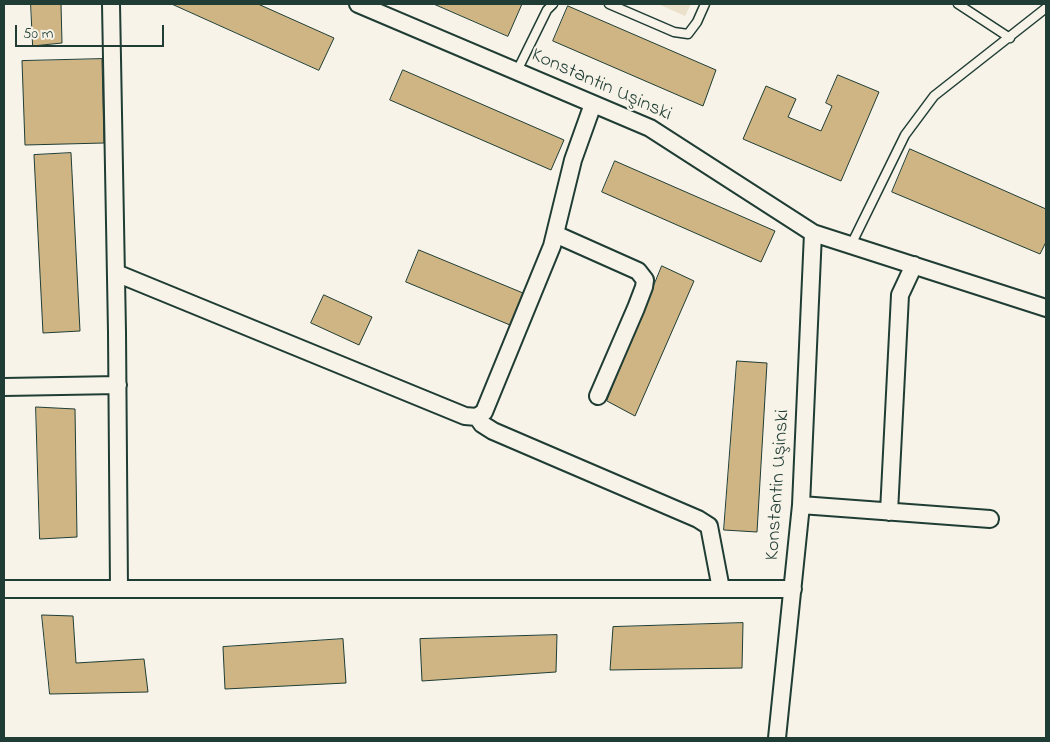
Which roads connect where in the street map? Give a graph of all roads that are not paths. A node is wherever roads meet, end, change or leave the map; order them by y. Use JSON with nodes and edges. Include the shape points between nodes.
{"nodes":[{"id":1,"x":111,"y":4,"type":"edge"},
{"id":2,"x":358,"y":4,"type":"edge"},
{"id":3,"x":553,"y":4,"type":"edge"},
{"id":4,"x":609,"y":4,"type":"edge"},
{"id":5,"x":705,"y":4,"type":"edge"},
{"id":6,"x":958,"y":4,"type":"edge"},
{"id":7,"x":1046,"y":8,"type":"edge"},
{"id":8,"x":1010,"y":38,"type":"junction"},
{"id":9,"x":517,"y":71,"type":"junction"},
{"id":10,"x":593,"y":104,"type":"junction"},
{"id":11,"x":813,"y":233,"type":"junction"},
{"id":12,"x":555,"y":234,"type":"junction"},
{"id":13,"x":850,"y":245,"type":"junction"},
{"id":14,"x":914,"y":265,"type":"junction"},
{"id":15,"x":116,"y":273,"type":"junction"},
{"id":16,"x":1046,"y":308,"type":"edge"},
{"id":17,"x":118,"y":385,"type":"junction"},
{"id":18,"x":4,"y":387,"type":"edge"},
{"id":19,"x":598,"y":396,"type":"dead end"},
{"id":20,"x":477,"y":417,"type":"junction"},
{"id":21,"x":802,"y":505,"type":"junction"},
{"id":22,"x":890,"y":512,"type":"junction"},
{"id":23,"x":990,"y":520,"type":"dead end"},
{"id":24,"x":4,"y":589,"type":"edge"},
{"id":25,"x":119,"y":589,"type":"junction"},
{"id":26,"x":721,"y":589,"type":"junction"},
{"id":27,"x":794,"y":589,"type":"junction"},
{"id":28,"x":777,"y":738,"type":"edge"}],
"edges":[{"from":1,"to":15,"type":"street"},
{"from":2,"to":9,"type":"street","name":"Konstantin Uşinski"},
{"from":3,"to":9,"type":"lane"},
{"from":4,"to":5,"type":"lane","via":[[674,32],[688,34]]},
{"from":6,"to":8,"type":"lane"},
{"from":7,"to":8,"type":"lane"},
{"from":8,"to":13,"type":"lane","via":[[934,96],[905,135]]},
{"from":9,"to":10,"type":"street","name":"Konstantin Uşinski"},
{"from":10,"to":11,"type":"street","name":"Konstantin Uşinski","via":[[650,128]]},
{"from":10,"to":12,"type":"street","via":[[573,160]]},
{"from":11,"to":13,"type":"street","name":"Konstantin Uşinski"},
{"from":11,"to":21,"type":"street","name":"Konstantin Uşinski"},
{"from":12,"to":19,"type":"street","via":[[638,271],[645,280]]},
{"from":12,"to":20,"type":"street","via":[[484,412]]},
{"from":13,"to":14,"type":"street","name":"Konstantin Uşinski"},
{"from":14,"to":16,"type":"street","name":"Konstantin Uşinski"},
{"from":14,"to":22,"type":"street","via":[[900,295]]},
{"from":15,"to":17,"type":"street"},
{"from":15,"to":20,"type":"street","via":[[465,416]]},
{"from":17,"to":18,"type":"street"},
{"from":17,"to":25,"type":"street"},
{"from":20,"to":26,"type":"street","via":[[493,431],[709,526]]},
{"from":21,"to":22,"type":"street"},
{"from":21,"to":27,"type":"street","name":"Konstantin Uşinski"},
{"from":22,"to":23,"type":"street"},
{"from":24,"to":25,"type":"street"},
{"from":25,"to":26,"type":"street"},
{"from":26,"to":27,"type":"street"},
{"from":27,"to":28,"type":"street","name":"Konstantin Uşinski"}]}
